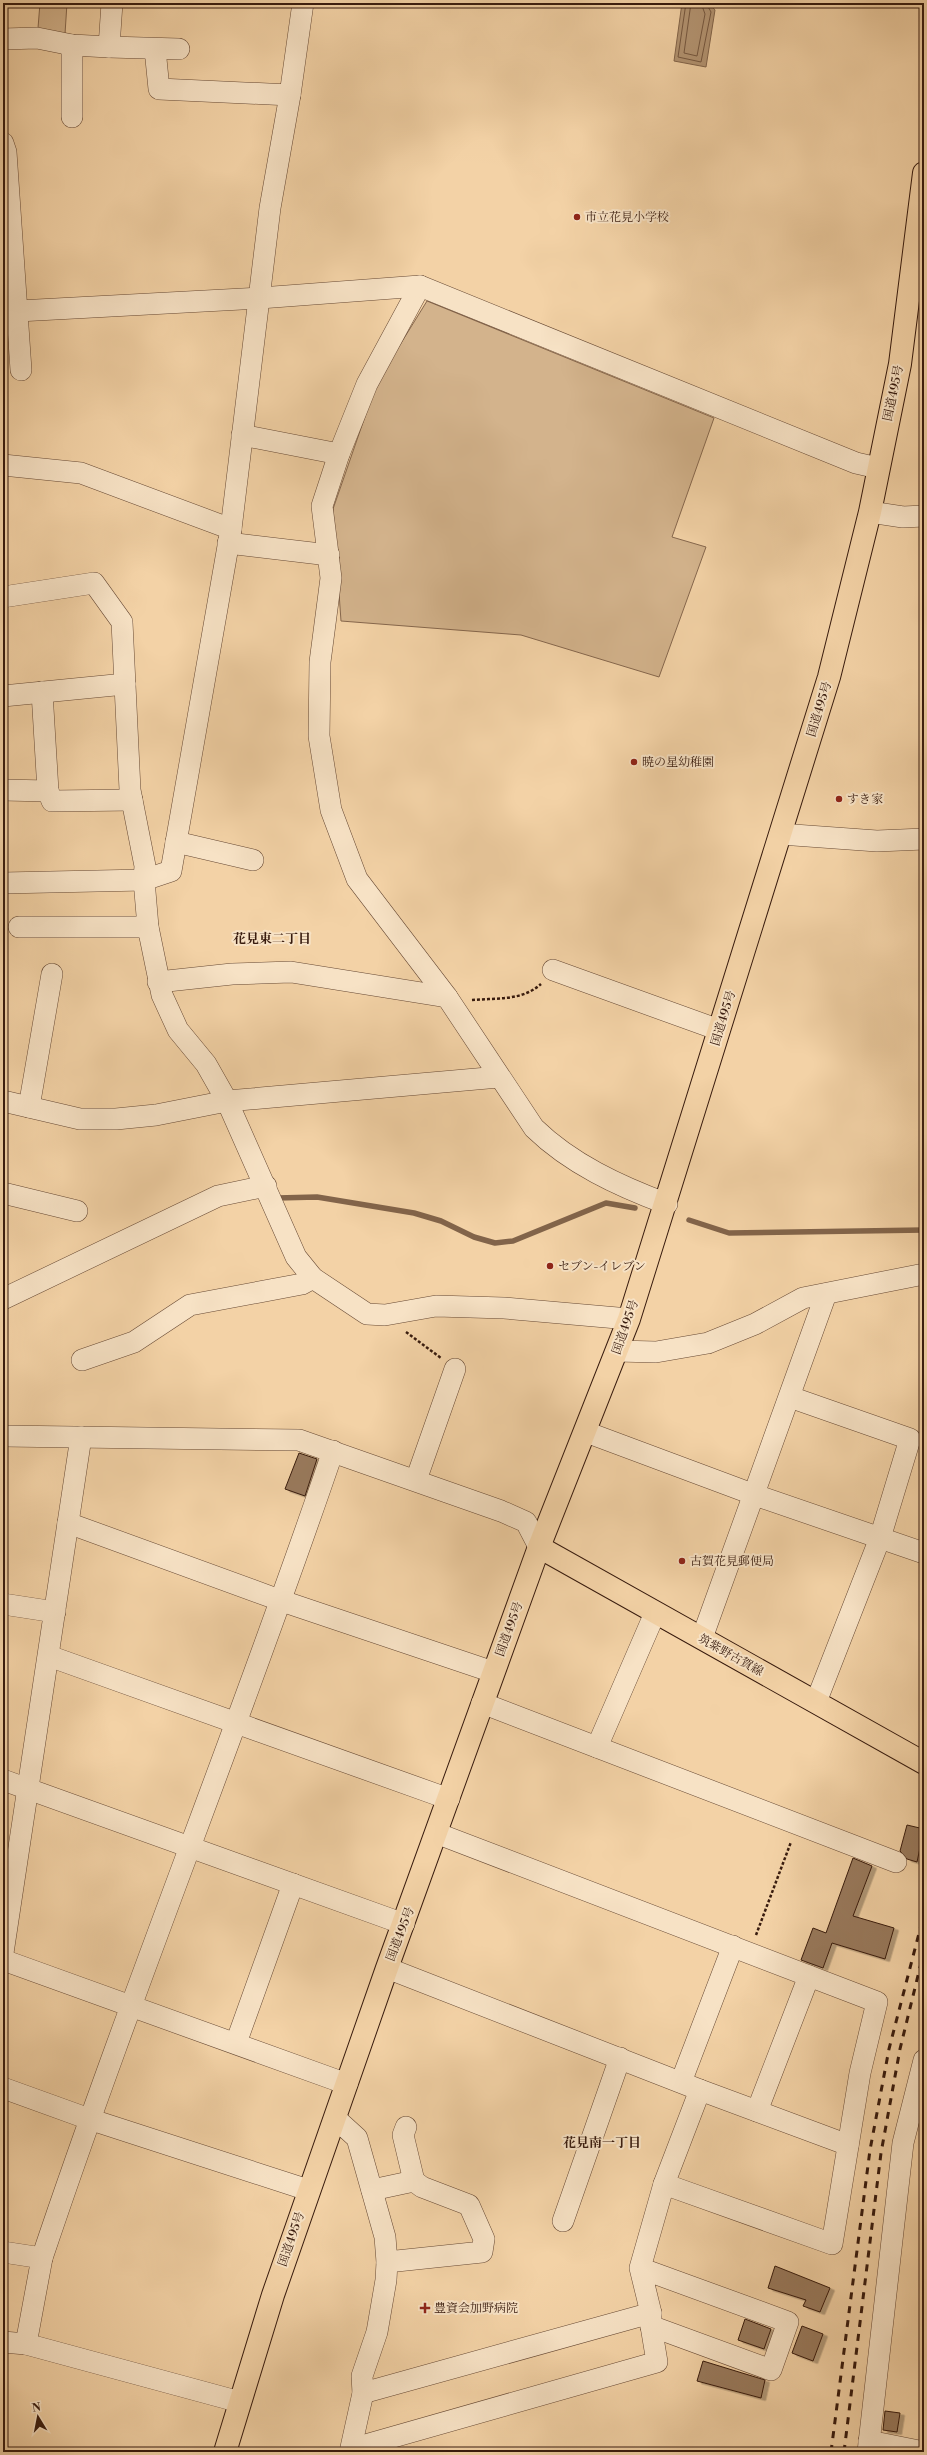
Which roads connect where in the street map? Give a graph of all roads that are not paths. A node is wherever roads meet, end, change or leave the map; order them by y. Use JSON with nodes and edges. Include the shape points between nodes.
{"nodes":[{"id":1,"x":112,"y":3,"type":"edge"},
{"id":2,"x":303,"y":3,"type":"edge"},
{"id":3,"x":3,"y":39,"type":"edge"},
{"id":4,"x":72,"y":45,"type":"junction"},
{"id":5,"x":109,"y":48,"type":"junction"},
{"id":6,"x":155,"y":49,"type":"junction"},
{"id":7,"x":179,"y":49,"type":"dead end"},
{"id":8,"x":290,"y":95,"type":"junction"},
{"id":9,"x":72,"y":117,"type":"dead end"},
{"id":10,"x":3,"y":143,"type":"edge"},
{"id":11,"x":924,"y":173,"type":"edge"},
{"id":12,"x":923,"y":204,"type":"edge"},
{"id":13,"x":420,"y":286,"type":"junction"},
{"id":14,"x":260,"y":298,"type":"junction"},
{"id":15,"x":18,"y":311,"type":"junction"},
{"id":16,"x":21,"y":370,"type":"dead end"},
{"id":17,"x":242,"y":435,"type":"junction"},
{"id":18,"x":339,"y":454,"type":"junction"},
{"id":19,"x":3,"y":465,"type":"edge"},
{"id":20,"x":878,"y":468,"type":"junction"},
{"id":21,"x":870,"y":512,"type":"junction"},
{"id":22,"x":924,"y":516,"type":"edge"},
{"id":23,"x":229,"y":536,"type":"junction"},
{"id":24,"x":329,"y":555,"type":"junction"},
{"id":25,"x":3,"y":597,"type":"edge"},
{"id":26,"x":125,"y":684,"type":"junction"},
{"id":27,"x":42,"y":692,"type":"junction"},
{"id":28,"x":3,"y":696,"type":"edge"},
{"id":29,"x":3,"y":790,"type":"edge"},
{"id":30,"x":48,"y":791,"type":"junction"},
{"id":31,"x":132,"y":800,"type":"junction"},
{"id":32,"x":780,"y":834,"type":"junction"},
{"id":33,"x":924,"y":840,"type":"edge"},
{"id":34,"x":176,"y":842,"type":"junction"},
{"id":35,"x":253,"y":860,"type":"dead end"},
{"id":36,"x":144,"y":880,"type":"junction"},
{"id":37,"x":3,"y":883,"type":"edge"},
{"id":38,"x":148,"y":927,"type":"junction"},
{"id":39,"x":19,"y":928,"type":"dead end"},
{"id":40,"x":553,"y":970,"type":"road end"},
{"id":41,"x":52,"y":974,"type":"dead end"},
{"id":42,"x":158,"y":982,"type":"junction"},
{"id":43,"x":447,"y":997,"type":"junction"},
{"id":44,"x":719,"y":1030,"type":"junction"},
{"id":45,"x":499,"y":1077,"type":"junction"},
{"id":46,"x":3,"y":1101,"type":"edge"},
{"id":47,"x":228,"y":1101,"type":"junction"},
{"id":48,"x":29,"y":1107,"type":"junction"},
{"id":49,"x":266,"y":1186,"type":"junction"},
{"id":50,"x":3,"y":1193,"type":"edge"},
{"id":51,"x":666,"y":1204,"type":"junction"},
{"id":52,"x":77,"y":1211,"type":"dead end"},
{"id":53,"x":924,"y":1274,"type":"edge"},
{"id":54,"x":313,"y":1278,"type":"junction"},
{"id":55,"x":826,"y":1294,"type":"junction"},
{"id":56,"x":3,"y":1299,"type":"edge"},
{"id":57,"x":629,"y":1319,"type":"junction"},
{"id":58,"x":617,"y":1351,"type":"junction"},
{"id":59,"x":82,"y":1360,"type":"dead end"},
{"id":60,"x":455,"y":1369,"type":"road end"},
{"id":61,"x":790,"y":1397,"type":"junction"},
{"id":62,"x":586,"y":1432,"type":"junction"},
{"id":63,"x":3,"y":1436,"type":"edge"},
{"id":64,"x":82,"y":1437,"type":"junction"},
{"id":65,"x":333,"y":1451,"type":"junction"},
{"id":66,"x":416,"y":1480,"type":"junction"},
{"id":67,"x":755,"y":1495,"type":"junction"},
{"id":68,"x":68,"y":1523,"type":"junction"},
{"id":69,"x":880,"y":1538,"type":"junction"},
{"id":70,"x":539,"y":1547,"type":"junction"},
{"id":71,"x":924,"y":1553,"type":"edge"},
{"id":72,"x":282,"y":1601,"type":"junction"},
{"id":73,"x":3,"y":1604,"type":"edge"},
{"id":74,"x":54,"y":1612,"type":"junction"},
{"id":75,"x":654,"y":1613,"type":"junction"},
{"id":76,"x":702,"y":1638,"type":"junction"},
{"id":77,"x":49,"y":1656,"type":"junction"},
{"id":78,"x":493,"y":1672,"type":"junction"},
{"id":79,"x":816,"y":1702,"type":"junction"},
{"id":80,"x":482,"y":1703,"type":"junction"},
{"id":81,"x":237,"y":1724,"type":"junction"},
{"id":82,"x":597,"y":1747,"type":"junction"},
{"id":83,"x":924,"y":1763,"type":"edge"},
{"id":84,"x":3,"y":1780,"type":"edge"},
{"id":85,"x":28,"y":1788,"type":"junction"},
{"id":86,"x":449,"y":1799,"type":"junction"},
{"id":87,"x":436,"y":1834,"type":"junction"},
{"id":88,"x":192,"y":1847,"type":"junction"},
{"id":89,"x":896,"y":1862,"type":"dead end"},
{"id":90,"x":293,"y":1884,"type":"junction"},
{"id":91,"x":404,"y":1924,"type":"junction"},
{"id":92,"x":741,"y":1949,"type":"junction"},
{"id":93,"x":3,"y":1953,"type":"edge"},
{"id":94,"x":3,"y":1960,"type":"edge"},
{"id":95,"x":387,"y":1968,"type":"junction"},
{"id":96,"x":809,"y":1976,"type":"junction"},
{"id":97,"x":132,"y":2006,"type":"junction"},
{"id":98,"x":236,"y":2043,"type":"junction"},
{"id":99,"x":620,"y":2058,"type":"junction"},
{"id":100,"x":924,"y":2060,"type":"edge"},
{"id":101,"x":681,"y":2082,"type":"junction"},
{"id":102,"x":347,"y":2084,"type":"junction"},
{"id":103,"x":3,"y":2088,"type":"edge"},
{"id":104,"x":700,"y":2090,"type":"junction"},
{"id":105,"x":757,"y":2111,"type":"junction"},
{"id":106,"x":335,"y":2118,"type":"junction"},
{"id":107,"x":88,"y":2119,"type":"junction"},
{"id":108,"x":406,"y":2127,"type":"dead end"},
{"id":109,"x":848,"y":2145,"type":"junction"},
{"id":110,"x":414,"y":2181,"type":"junction"},
{"id":111,"x":664,"y":2184,"type":"junction"},
{"id":112,"x":308,"y":2190,"type":"junction"},
{"id":113,"x":372,"y":2190,"type":"junction"},
{"id":114,"x":563,"y":2221,"type":"dead end"},
{"id":115,"x":3,"y":2252,"type":"edge"},
{"id":116,"x":42,"y":2258,"type":"junction"},
{"id":117,"x":387,"y":2262,"type":"junction"},
{"id":118,"x":640,"y":2268,"type":"junction"},
{"id":119,"x":651,"y":2319,"type":"junction"},
{"id":120,"x":3,"y":2342,"type":"edge"},
{"id":121,"x":26,"y":2344,"type":"junction"},
{"id":122,"x":363,"y":2393,"type":"junction"},
{"id":123,"x":240,"y":2402,"type":"junction"},
{"id":124,"x":868,"y":2447,"type":"edge"},
{"id":125,"x":350,"y":2451,"type":"edge"},
{"id":126,"x":225,"y":2452,"type":"edge"},
{"id":127,"x":924,"y":2452,"type":"edge"}],
"edges":[{"from":1,"to":5,"type":"street"},
{"from":2,"to":8,"type":"street"},
{"from":3,"to":4,"type":"street","via":[[37,38]]},
{"from":4,"to":5,"type":"street"},
{"from":4,"to":9,"type":"street"},
{"from":5,"to":6,"type":"street"},
{"from":6,"to":7,"type":"street"},
{"from":6,"to":8,"type":"street","via":[[159,89]]},
{"from":8,"to":14,"type":"street","via":[[259,282]]},
{"from":10,"to":15,"type":"street","via":[[6,152]]},
{"from":11,"to":12,"type":"main road","name":"国道495号"},
{"from":12,"to":20,"type":"main road","name":"国道495号","via":[[900,364]]},
{"from":13,"to":14,"type":"street"},
{"from":13,"to":18,"type":"street","via":[[367,384]]},
{"from":13,"to":20,"type":"street","via":[[856,463]]},
{"from":14,"to":15,"type":"street"},
{"from":14,"to":17,"type":"street"},
{"from":15,"to":16,"type":"street"},
{"from":17,"to":18,"type":"street"},
{"from":17,"to":23,"type":"street"},
{"from":18,"to":24,"type":"street","via":[[322,506]]},
{"from":19,"to":23,"type":"street","via":[[81,473]]},
{"from":20,"to":21,"type":"main road","name":"国道495号"},
{"from":21,"to":22,"type":"street","via":[[903,517]]},
{"from":21,"to":32,"type":"main road","name":"国道495号","via":[[829,677]]},
{"from":23,"to":24,"type":"street"},
{"from":23,"to":34,"type":"street"},
{"from":24,"to":43,"type":"street","via":[[331,578],[320,662],[319,736],[331,810],[357,879]]},
{"from":25,"to":26,"type":"street","via":[[94,583],[122,622]]},
{"from":26,"to":27,"type":"street"},
{"from":26,"to":31,"type":"street"},
{"from":27,"to":28,"type":"street"},
{"from":27,"to":30,"type":"street"},
{"from":29,"to":30,"type":"street"},
{"from":30,"to":31,"type":"street","via":[[52,801]]},
{"from":31,"to":36,"type":"street","via":[[145,866]]},
{"from":32,"to":33,"type":"street","via":[[877,841]]},
{"from":32,"to":44,"type":"main road","name":"国道495号"},
{"from":34,"to":35,"type":"street"},
{"from":34,"to":36,"type":"street","via":[[171,871]]},
{"from":36,"to":37,"type":"street"},
{"from":36,"to":38,"type":"street"},
{"from":38,"to":39,"type":"street"},
{"from":38,"to":42,"type":"street"},
{"from":40,"to":44,"type":"street"},
{"from":41,"to":48,"type":"street"},
{"from":42,"to":43,"type":"street","via":[[232,974],[291,972]]},
{"from":42,"to":47,"type":"street","via":[[178,1030],[206,1064]]},
{"from":43,"to":45,"type":"street"},
{"from":44,"to":51,"type":"main road","name":"国道495号"},
{"from":45,"to":47,"type":"street"},
{"from":45,"to":51,"type":"street","via":[[534,1128],[550,1143],[627,1189]]},
{"from":46,"to":48,"type":"street"},
{"from":47,"to":48,"type":"street","via":[[156,1115],[116,1119],[80,1119]]},
{"from":47,"to":49,"type":"street"},
{"from":49,"to":54,"type":"street","via":[[296,1257]]},
{"from":49,"to":56,"type":"street","via":[[218,1196]]},
{"from":50,"to":52,"type":"street"},
{"from":51,"to":57,"type":"main road","name":"国道495号"},
{"from":53,"to":55,"type":"street"},
{"from":54,"to":57,"type":"street","via":[[367,1314],[385,1315],[436,1306],[504,1308]]},
{"from":54,"to":59,"type":"street","via":[[302,1284],[190,1305],[134,1342]]},
{"from":55,"to":58,"type":"street","via":[[803,1298],[755,1324],[708,1343],[656,1352]]},
{"from":55,"to":61,"type":"street"},
{"from":57,"to":58,"type":"main road","name":"国道495号"},
{"from":58,"to":62,"type":"main road","name":"国道495号"},
{"from":60,"to":66,"type":"street"},
{"from":61,"to":67,"type":"street"},
{"from":61,"to":69,"type":"street","via":[[910,1439]]},
{"from":62,"to":67,"type":"street"},
{"from":62,"to":70,"type":"main road","name":"国道495号"},
{"from":63,"to":64,"type":"street"},
{"from":64,"to":65,"type":"street","via":[[299,1440]]},
{"from":64,"to":68,"type":"street"},
{"from":65,"to":66,"type":"street"},
{"from":65,"to":72,"type":"street"},
{"from":66,"to":70,"type":"street","via":[[526,1522]]},
{"from":67,"to":69,"type":"street"},
{"from":67,"to":76,"type":"street"},
{"from":68,"to":72,"type":"street"},
{"from":68,"to":74,"type":"street"},
{"from":69,"to":71,"type":"street"},
{"from":69,"to":79,"type":"street"},
{"from":70,"to":75,"type":"main road","name":"筑紫野古賀線"},
{"from":70,"to":78,"type":"main road","name":"国道495号"},
{"from":72,"to":78,"type":"street"},
{"from":72,"to":81,"type":"street"},
{"from":73,"to":74,"type":"street"},
{"from":74,"to":77,"type":"street"},
{"from":75,"to":76,"type":"main road","name":"筑紫野古賀線"},
{"from":75,"to":82,"type":"street"},
{"from":76,"to":79,"type":"main road","name":"筑紫野古賀線"},
{"from":77,"to":81,"type":"street"},
{"from":77,"to":85,"type":"street"},
{"from":78,"to":80,"type":"main road","name":"国道495号"},
{"from":79,"to":83,"type":"main road","name":"筑紫野古賀線"},
{"from":80,"to":82,"type":"street"},
{"from":80,"to":86,"type":"main road","name":"国道495号"},
{"from":81,"to":86,"type":"street"},
{"from":81,"to":88,"type":"street"},
{"from":82,"to":89,"type":"street"},
{"from":84,"to":85,"type":"street"},
{"from":85,"to":88,"type":"street"},
{"from":85,"to":93,"type":"street"},
{"from":86,"to":87,"type":"main road","name":"国道495号"},
{"from":87,"to":91,"type":"main road","name":"国道495号"},
{"from":87,"to":92,"type":"street"},
{"from":88,"to":90,"type":"street"},
{"from":88,"to":97,"type":"street"},
{"from":90,"to":91,"type":"street"},
{"from":90,"to":98,"type":"street"},
{"from":91,"to":95,"type":"main road","name":"国道495号"},
{"from":92,"to":96,"type":"street"},
{"from":92,"to":101,"type":"street"},
{"from":94,"to":97,"type":"street"},
{"from":95,"to":99,"type":"street"},
{"from":95,"to":102,"type":"main road","name":"国道495号"},
{"from":96,"to":105,"type":"street"},
{"from":96,"to":109,"type":"street","via":[[877,2002],[860,2073]]},
{"from":97,"to":98,"type":"street"},
{"from":97,"to":107,"type":"street"},
{"from":98,"to":102,"type":"street"},
{"from":99,"to":101,"type":"street"},
{"from":99,"to":114,"type":"street"},
{"from":100,"to":124,"type":"street","via":[[903,2143]]},
{"from":101,"to":104,"type":"street"},
{"from":102,"to":106,"type":"main road","name":"国道495号"},
{"from":103,"to":107,"type":"street"},
{"from":104,"to":105,"type":"street"},
{"from":104,"to":111,"type":"street"},
{"from":105,"to":109,"type":"street"},
{"from":106,"to":112,"type":"main road","name":"国道495号"},
{"from":106,"to":113,"type":"street","via":[[357,2138]]},
{"from":107,"to":112,"type":"street"},
{"from":107,"to":116,"type":"street"},
{"from":108,"to":110,"type":"street","via":[[403,2135]]},
{"from":109,"to":111,"type":"street","via":[[832,2244]]},
{"from":110,"to":113,"type":"street"},
{"from":110,"to":117,"type":"street","via":[[422,2187],[469,2205],[484,2239],[482,2252]]},
{"from":111,"to":118,"type":"street"},
{"from":112,"to":123,"type":"main road","name":"国道495号"},
{"from":113,"to":117,"type":"street","via":[[385,2237]]},
{"from":115,"to":116,"type":"street"},
{"from":116,"to":121,"type":"street"},
{"from":117,"to":122,"type":"street","via":[[377,2332],[362,2376]]},
{"from":118,"to":119,"type":"street"},
{"from":118,"to":119,"type":"street","via":[[788,2322],[771,2370]]},
{"from":119,"to":122,"type":"street"},
{"from":119,"to":125,"type":"street","via":[[656,2362]]},
{"from":120,"to":121,"type":"street"},
{"from":121,"to":123,"type":"street"},
{"from":122,"to":125,"type":"street"},
{"from":123,"to":126,"type":"main road","name":"国道495号"},
{"from":124,"to":127,"type":"street"}]}
